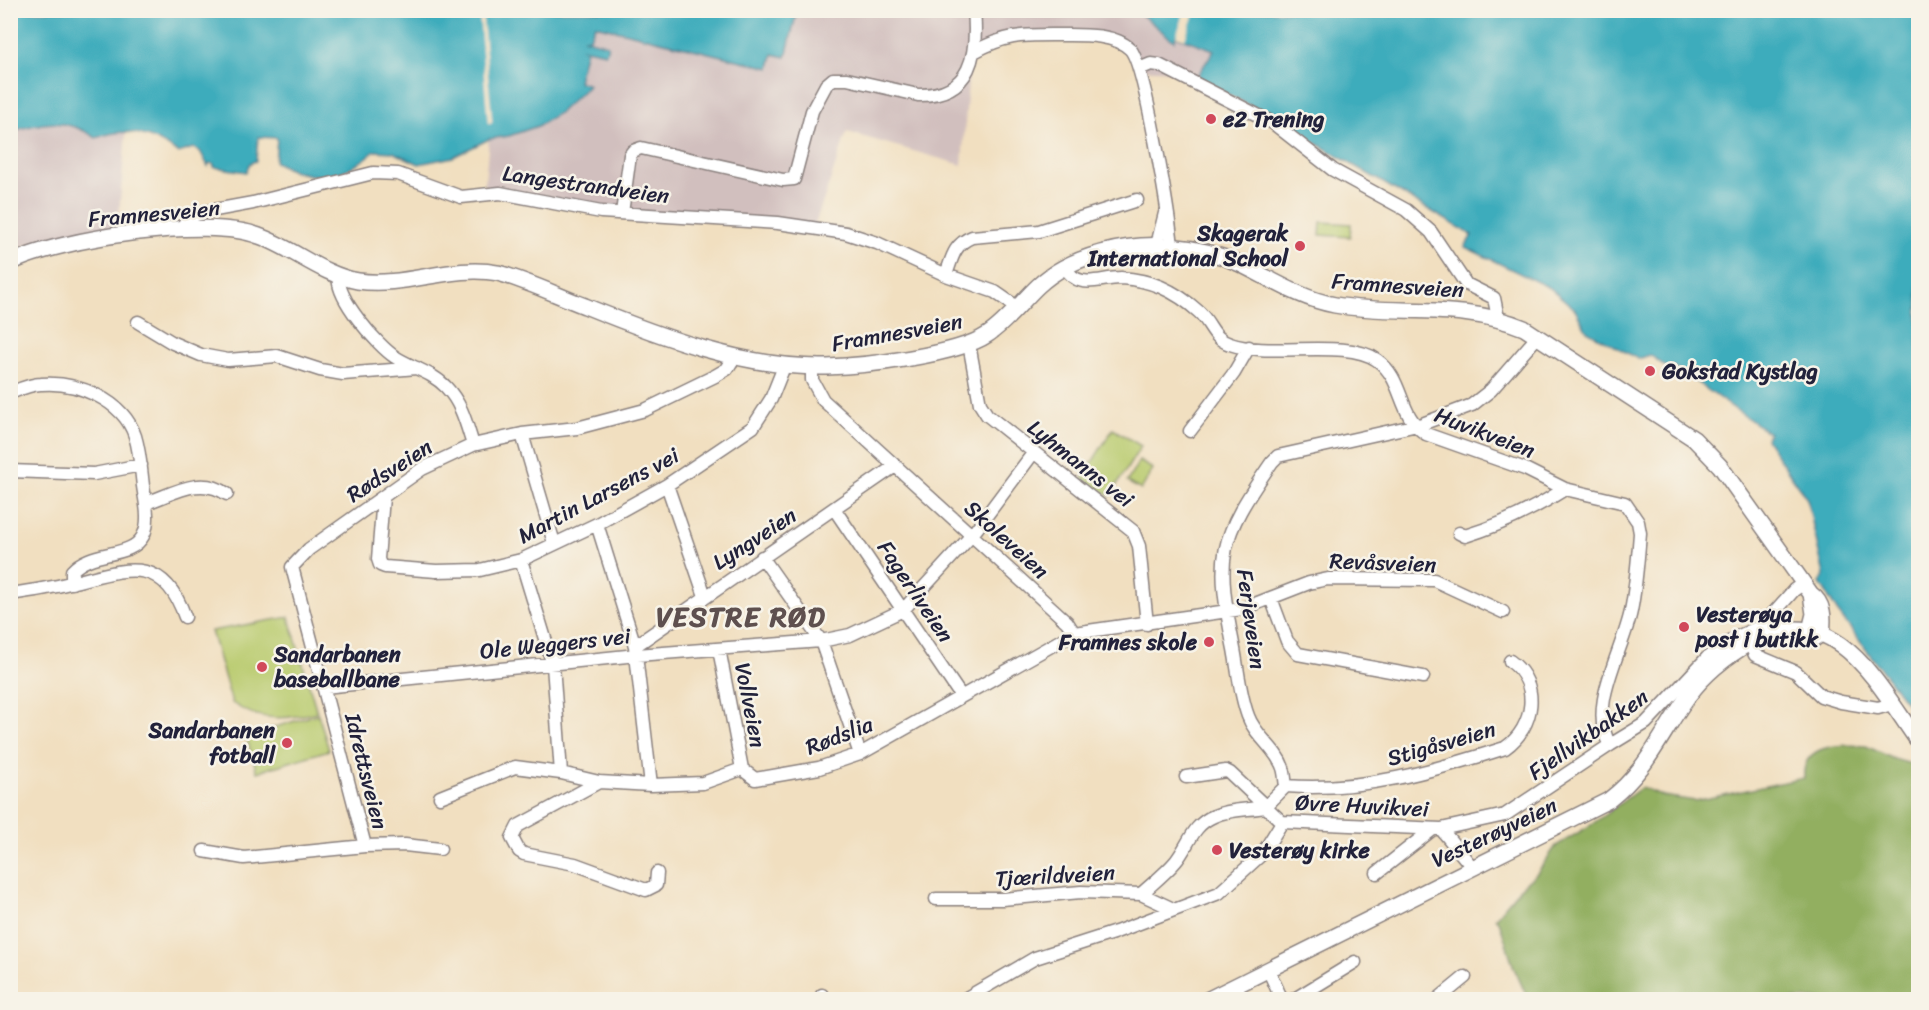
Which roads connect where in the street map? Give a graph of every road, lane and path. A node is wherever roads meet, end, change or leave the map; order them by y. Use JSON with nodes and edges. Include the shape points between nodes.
{"nodes":[{"id":1,"x":974,"y":10,"type":"edge"},
{"id":2,"x":974,"y":52,"type":"junction"},
{"id":3,"x":1139,"y":69,"type":"junction"},
{"id":4,"x":1137,"y":200,"type":"dead end"},
{"id":5,"x":622,"y":213,"type":"junction"},
{"id":6,"x":181,"y":229,"type":"junction"},
{"id":7,"x":1164,"y":246,"type":"junction"},
{"id":8,"x":10,"y":263,"type":"edge"},
{"id":9,"x":1065,"y":267,"type":"junction"},
{"id":10,"x":946,"y":275,"type":"junction"},
{"id":11,"x":339,"y":276,"type":"junction"},
{"id":12,"x":1013,"y":312,"type":"junction"},
{"id":13,"x":1492,"y":317,"type":"junction"},
{"id":14,"x":138,"y":322,"type":"dead end"},
{"id":15,"x":1538,"y":336,"type":"junction"},
{"id":16,"x":969,"y":344,"type":"junction"},
{"id":17,"x":1249,"y":347,"type":"junction"},
{"id":18,"x":735,"y":356,"type":"junction"},
{"id":19,"x":784,"y":364,"type":"junction"},
{"id":20,"x":812,"y":367,"type":"junction"},
{"id":21,"x":417,"y":368,"type":"junction"},
{"id":22,"x":10,"y":393,"type":"edge"},
{"id":23,"x":1414,"y":426,"type":"junction"},
{"id":24,"x":1190,"y":431,"type":"dead end"},
{"id":25,"x":522,"y":434,"type":"junction"},
{"id":26,"x":473,"y":445,"type":"junction"},
{"id":27,"x":1034,"y":452,"type":"junction"},
{"id":28,"x":141,"y":465,"type":"junction"},
{"id":29,"x":895,"y":466,"type":"junction"},
{"id":30,"x":10,"y":471,"type":"edge"},
{"id":31,"x":667,"y":485,"type":"junction"},
{"id":32,"x":1565,"y":489,"type":"junction"},
{"id":33,"x":227,"y":494,"type":"dead end"},
{"id":34,"x":383,"y":497,"type":"junction"},
{"id":35,"x":146,"y":503,"type":"junction"},
{"id":36,"x":835,"y":510,"type":"junction"},
{"id":37,"x":597,"y":524,"type":"junction"},
{"id":38,"x":1460,"y":533,"type":"dead end"},
{"id":39,"x":972,"y":535,"type":"junction"},
{"id":40,"x":554,"y":543,"type":"junction"},
{"id":41,"x":762,"y":557,"type":"junction"},
{"id":42,"x":521,"y":560,"type":"junction"},
{"id":43,"x":292,"y":567,"type":"joint"},
{"id":44,"x":72,"y":583,"type":"junction"},
{"id":45,"x":1808,"y":589,"type":"junction"},
{"id":46,"x":10,"y":594,"type":"edge"},
{"id":47,"x":705,"y":596,"type":"junction"},
{"id":48,"x":1271,"y":598,"type":"junction"},
{"id":49,"x":903,"y":610,"type":"junction"},
{"id":50,"x":1226,"y":612,"type":"junction"},
{"id":51,"x":1503,"y":612,"type":"dead end"},
{"id":52,"x":185,"y":617,"type":"dead end"},
{"id":53,"x":1147,"y":624,"type":"junction"},
{"id":54,"x":1074,"y":633,"type":"junction"},
{"id":55,"x":1815,"y":634,"type":"junction"},
{"id":56,"x":820,"y":641,"type":"junction"},
{"id":57,"x":1750,"y":643,"type":"junction"},
{"id":58,"x":719,"y":649,"type":"junction"},
{"id":59,"x":636,"y":651,"type":"junction"},
{"id":60,"x":1510,"y":661,"type":"dead end"},
{"id":61,"x":553,"y":665,"type":"junction"},
{"id":62,"x":1423,"y":677,"type":"dead end"},
{"id":63,"x":324,"y":687,"type":"junction"},
{"id":64,"x":961,"y":696,"type":"junction"},
{"id":65,"x":1892,"y":704,"type":"junction"},
{"id":66,"x":1918,"y":741,"type":"edge"},
{"id":67,"x":1610,"y":745,"type":"junction"},
{"id":68,"x":860,"y":754,"type":"junction"},
{"id":69,"x":742,"y":770,"type":"junction"},
{"id":70,"x":561,"y":773,"type":"junction"},
{"id":71,"x":1186,"y":777,"type":"dead end"},
{"id":72,"x":599,"y":782,"type":"junction"},
{"id":73,"x":651,"y":785,"type":"junction"},
{"id":74,"x":1286,"y":786,"type":"junction"},
{"id":75,"x":440,"y":797,"type":"dead end"},
{"id":76,"x":1265,"y":807,"type":"junction"},
{"id":77,"x":1282,"y":822,"type":"junction"},
{"id":78,"x":1437,"y":829,"type":"junction"},
{"id":79,"x":365,"y":846,"type":"junction"},
{"id":80,"x":440,"y":849,"type":"dead end"},
{"id":81,"x":204,"y":851,"type":"dead end"},
{"id":82,"x":1472,"y":867,"type":"junction"},
{"id":83,"x":657,"y":873,"type":"dead end"},
{"id":84,"x":1377,"y":873,"type":"dead end"},
{"id":85,"x":1142,"y":894,"type":"junction"},
{"id":86,"x":936,"y":899,"type":"dead end"},
{"id":87,"x":1173,"y":909,"type":"junction"},
{"id":88,"x":1355,"y":962,"type":"dead end"},
{"id":89,"x":1268,"y":969,"type":"junction"},
{"id":90,"x":1466,"y":977,"type":"dead end"},
{"id":91,"x":963,"y":999,"type":"edge"},
{"id":92,"x":1207,"y":999,"type":"edge"},
{"id":93,"x":1282,"y":999,"type":"edge"},
{"id":94,"x":1293,"y":999,"type":"edge"},
{"id":95,"x":1437,"y":999,"type":"edge"}],
"edges":[{"from":1,"to":2,"type":"street"},
{"from":2,"to":3,"type":"street","via":[[1008,36],[1094,36],[1124,44],[1136,57]]},
{"from":2,"to":5,"type":"street","via":[[969,69],[959,82],[931,95],[833,79],[812,111],[796,176],[790,181],[637,149],[630,155]]},
{"from":3,"to":7,"type":"street","via":[[1165,213]]},
{"from":3,"to":13,"type":"street","via":[[1159,65],[1251,111],[1273,123],[1333,170],[1406,210],[1431,232],[1466,284],[1494,298]]},
{"from":4,"to":10,"type":"street","via":[[1039,231],[972,237],[962,241],[955,251]]},
{"from":5,"to":6,"type":"street","name":"Langestrandveien","via":[[500,193],[461,197],[398,174],[381,172],[204,212],[188,218]]},
{"from":5,"to":10,"type":"street","name":"Langestrandveien","via":[[814,227],[867,239]]},
{"from":6,"to":8,"type":"main road","name":"Framnesveien","via":[[60,244]]},
{"from":6,"to":11,"type":"main road","name":"Framnesveien","via":[[245,231],[271,240]]},
{"from":7,"to":9,"type":"main road","name":"Framnesveien","via":[[1100,253]]},
{"from":7,"to":13,"type":"main road","name":"Framnesveien","via":[[1236,262],[1321,302],[1363,308],[1460,311]]},
{"from":9,"to":12,"type":"main road","name":"Framnesveien","via":[[1048,277]]},
{"from":9,"to":17,"type":"street","name":"Huvikveien","via":[[1080,282],[1120,278],[1162,288],[1200,313],[1221,340]]},
{"from":10,"to":12,"type":"street","name":"Langestrandveien","via":[[995,292]]},
{"from":11,"to":18,"type":"main road","name":"Framnesveien","via":[[385,282],[460,271],[498,273],[680,341]]},
{"from":11,"to":21,"type":"street","via":[[343,298],[373,336],[393,356]]},
{"from":12,"to":16,"type":"main road","name":"Framnesveien","via":[[985,337]]},
{"from":13,"to":15,"type":"main road","name":"Framnesveien"},
{"from":14,"to":21,"type":"street","via":[[201,355],[228,360],[277,356],[343,374]]},
{"from":15,"to":23,"type":"street","name":"Ferjeveien","via":[[1478,401]]},
{"from":15,"to":45,"type":"main road","name":"Framnesveien","via":[[1694,439],[1720,466]]},
{"from":16,"to":20,"type":"main road","name":"Framnesveien","via":[[870,363]]},
{"from":16,"to":27,"type":"street","name":"Lyhmanns vei","via":[[984,411]]},
{"from":17,"to":23,"type":"street","name":"Huvikveien","via":[[1362,352],[1376,359],[1389,373]]},
{"from":17,"to":24,"type":"street"},
{"from":18,"to":19,"type":"main road","name":"Framnesveien"},
{"from":18,"to":25,"type":"street","name":"Rødsveien","via":[[727,369],[645,411],[577,428]]},
{"from":19,"to":20,"type":"main road","name":"Framnesveien"},
{"from":19,"to":31,"type":"street","name":"Martin Larsens vei","via":[[771,399],[753,427]]},
{"from":20,"to":29,"type":"street","name":"Skoleveien","via":[[812,380],[823,400]]},
{"from":21,"to":26,"type":"street","via":[[439,381],[455,398],[466,417]]},
{"from":22,"to":28,"type":"street","via":[[39,384],[57,384],[94,394],[126,419],[135,436]]},
{"from":23,"to":32,"type":"street","name":"Huvikveien","via":[[1426,434],[1525,469]]},
{"from":23,"to":50,"type":"street","name":"Ferjeveien","via":[[1278,456],[1229,530],[1222,568]]},
{"from":25,"to":26,"type":"street","name":"Rødsveien"},
{"from":25,"to":40,"type":"street"},
{"from":26,"to":34,"type":"street","name":"Rødsveien","via":[[422,468]]},
{"from":27,"to":39,"type":"street","name":"Ole Weggers vei"},
{"from":27,"to":53,"type":"street","name":"Lyhmanns vei","via":[[1133,531],[1139,546]]},
{"from":28,"to":30,"type":"street","via":[[94,474]]},
{"from":28,"to":35,"type":"street"},
{"from":29,"to":36,"type":"street","name":"Lyngveien"},
{"from":29,"to":39,"type":"street","name":"Skoleveien"},
{"from":31,"to":37,"type":"street","name":"Martin Larsens vei"},
{"from":31,"to":47,"type":"street"},
{"from":32,"to":38,"type":"street","via":[[1495,525],[1465,536]]},
{"from":32,"to":67,"type":"street","name":"Huvikveien","via":[[1625,503],[1638,522],[1639,552],[1631,612],[1604,697],[1601,723]]},
{"from":33,"to":35,"type":"street","via":[[218,488],[192,486]]},
{"from":34,"to":42,"type":"street","name":"Martin Larsens vei","via":[[380,565],[462,572]]},
{"from":34,"to":43,"type":"street","name":"Rødsveien","via":[[309,549]]},
{"from":35,"to":44,"type":"street","via":[[147,523],[139,543],[84,560],[72,571]]},
{"from":36,"to":41,"type":"street","name":"Lyngveien"},
{"from":36,"to":49,"type":"street","name":"Fagerliveien"},
{"from":37,"to":40,"type":"street","name":"Martin Larsens vei"},
{"from":37,"to":59,"type":"street"},
{"from":39,"to":49,"type":"street","name":"Ole Weggers vei"},
{"from":39,"to":54,"type":"street","name":"Skoleveien","via":[[1067,622]]},
{"from":40,"to":42,"type":"street","name":"Martin Larsens vei"},
{"from":41,"to":47,"type":"street","name":"Lyngveien"},
{"from":41,"to":56,"type":"street"},
{"from":42,"to":61,"type":"street"},
{"from":43,"to":63,"type":"street","name":"Idrettsveien"},
{"from":44,"to":46,"type":"street"},
{"from":44,"to":52,"type":"street","via":[[116,571],[141,570],[170,587]]},
{"from":45,"to":55,"type":"main road","name":"Framnesveien","via":[[1822,609]]},
{"from":45,"to":67,"type":"street","name":"Fjellvikbakken","via":[[1794,590],[1763,625],[1735,638],[1707,658],[1646,723]]},
{"from":47,"to":59,"type":"street","name":"Lyngveien"},
{"from":48,"to":50,"type":"street","name":"Revåsveien"},
{"from":48,"to":51,"type":"street","name":"Revåsveien","via":[[1328,579],[1422,579],[1442,582]]},
{"from":48,"to":62,"type":"street","via":[[1287,640],[1298,654]]},
{"from":49,"to":56,"type":"street","name":"Ole Weggers vei","via":[[850,635]]},
{"from":49,"to":64,"type":"street","name":"Fagerliveien"},
{"from":50,"to":53,"type":"street"},
{"from":50,"to":74,"type":"street","name":"Ferjeveien","via":[[1247,714],[1255,732],[1283,768]]},
{"from":53,"to":54,"type":"street"},
{"from":54,"to":64,"type":"street","name":"Rødslia"},
{"from":55,"to":57,"type":"main road","name":"Vesterøyveien"},
{"from":55,"to":65,"type":"main road","name":"Vesterøyveien","via":[[1845,647]]},
{"from":56,"to":58,"type":"street","name":"Ole Weggers vei"},
{"from":56,"to":68,"type":"street"},
{"from":57,"to":65,"type":"street","via":[[1755,655],[1796,672],[1821,696],[1878,708]]},
{"from":57,"to":82,"type":"main road","name":"Vesterøyveien","via":[[1721,661],[1700,681],[1639,773],[1624,788],[1592,811]]},
{"from":58,"to":59,"type":"street","name":"Ole Weggers vei"},
{"from":58,"to":69,"type":"street","name":"Vollveien"},
{"from":59,"to":61,"type":"street","name":"Ole Weggers vei"},
{"from":59,"to":73,"type":"street"},
{"from":60,"to":74,"type":"street","name":"Stigåsveien","via":[[1525,677],[1531,712],[1516,740],[1505,747],[1407,777],[1363,785]]},
{"from":61,"to":63,"type":"street","name":"Ole Weggers vei"},
{"from":61,"to":70,"type":"street"},
{"from":63,"to":79,"type":"street","name":"Idrettsveien"},
{"from":64,"to":68,"type":"street","name":"Rødslia"},
{"from":65,"to":66,"type":"main road","name":"Vesterøyveien"},
{"from":67,"to":78,"type":"street","name":"Fjellvikbakken","via":[[1512,812]]},
{"from":68,"to":69,"type":"street","name":"Rødslia","via":[[819,768],[771,777],[755,779]]},
{"from":69,"to":73,"type":"street","via":[[703,783]]},
{"from":70,"to":72,"type":"street"},
{"from":70,"to":75,"type":"street","via":[[515,768]]},
{"from":71,"to":76,"type":"street","via":[[1230,773]]},
{"from":72,"to":73,"type":"street"},
{"from":72,"to":83,"type":"street","via":[[519,826],[512,838],[515,846],[524,854],[575,864],[646,890],[656,885]]},
{"from":74,"to":76,"type":"street"},
{"from":76,"to":77,"type":"street","name":"Øvre Huvikvei"},
{"from":76,"to":85,"type":"street","name":"Øvre Huvikvei","via":[[1225,812],[1206,820],[1191,833],[1173,864]]},
{"from":77,"to":78,"type":"street","name":"Øvre Huvikvei"},
{"from":77,"to":87,"type":"street","name":"Øvre Huvikvei","via":[[1263,853],[1235,881],[1205,900]]},
{"from":78,"to":82,"type":"street"},
{"from":78,"to":84,"type":"street"},
{"from":79,"to":80,"type":"street","name":"Idrettsveien","via":[[405,844]]},
{"from":79,"to":81,"type":"street","name":"Idrettsveien","via":[[244,858]]},
{"from":82,"to":89,"type":"main road","name":"Vesterøyveien"},
{"from":85,"to":86,"type":"street","name":"Tjærildveien","via":[[1082,892],[1002,899]]},
{"from":85,"to":87,"type":"street","name":"Tjærildveien"},
{"from":87,"to":91,"type":"street","name":"Øvre Huvikvei","via":[[1035,958]]},
{"from":88,"to":94,"type":"street"},
{"from":89,"to":92,"type":"main road","name":"Vesterøyveien"},
{"from":89,"to":93,"type":"street"},
{"from":90,"to":95,"type":"street"}]}
